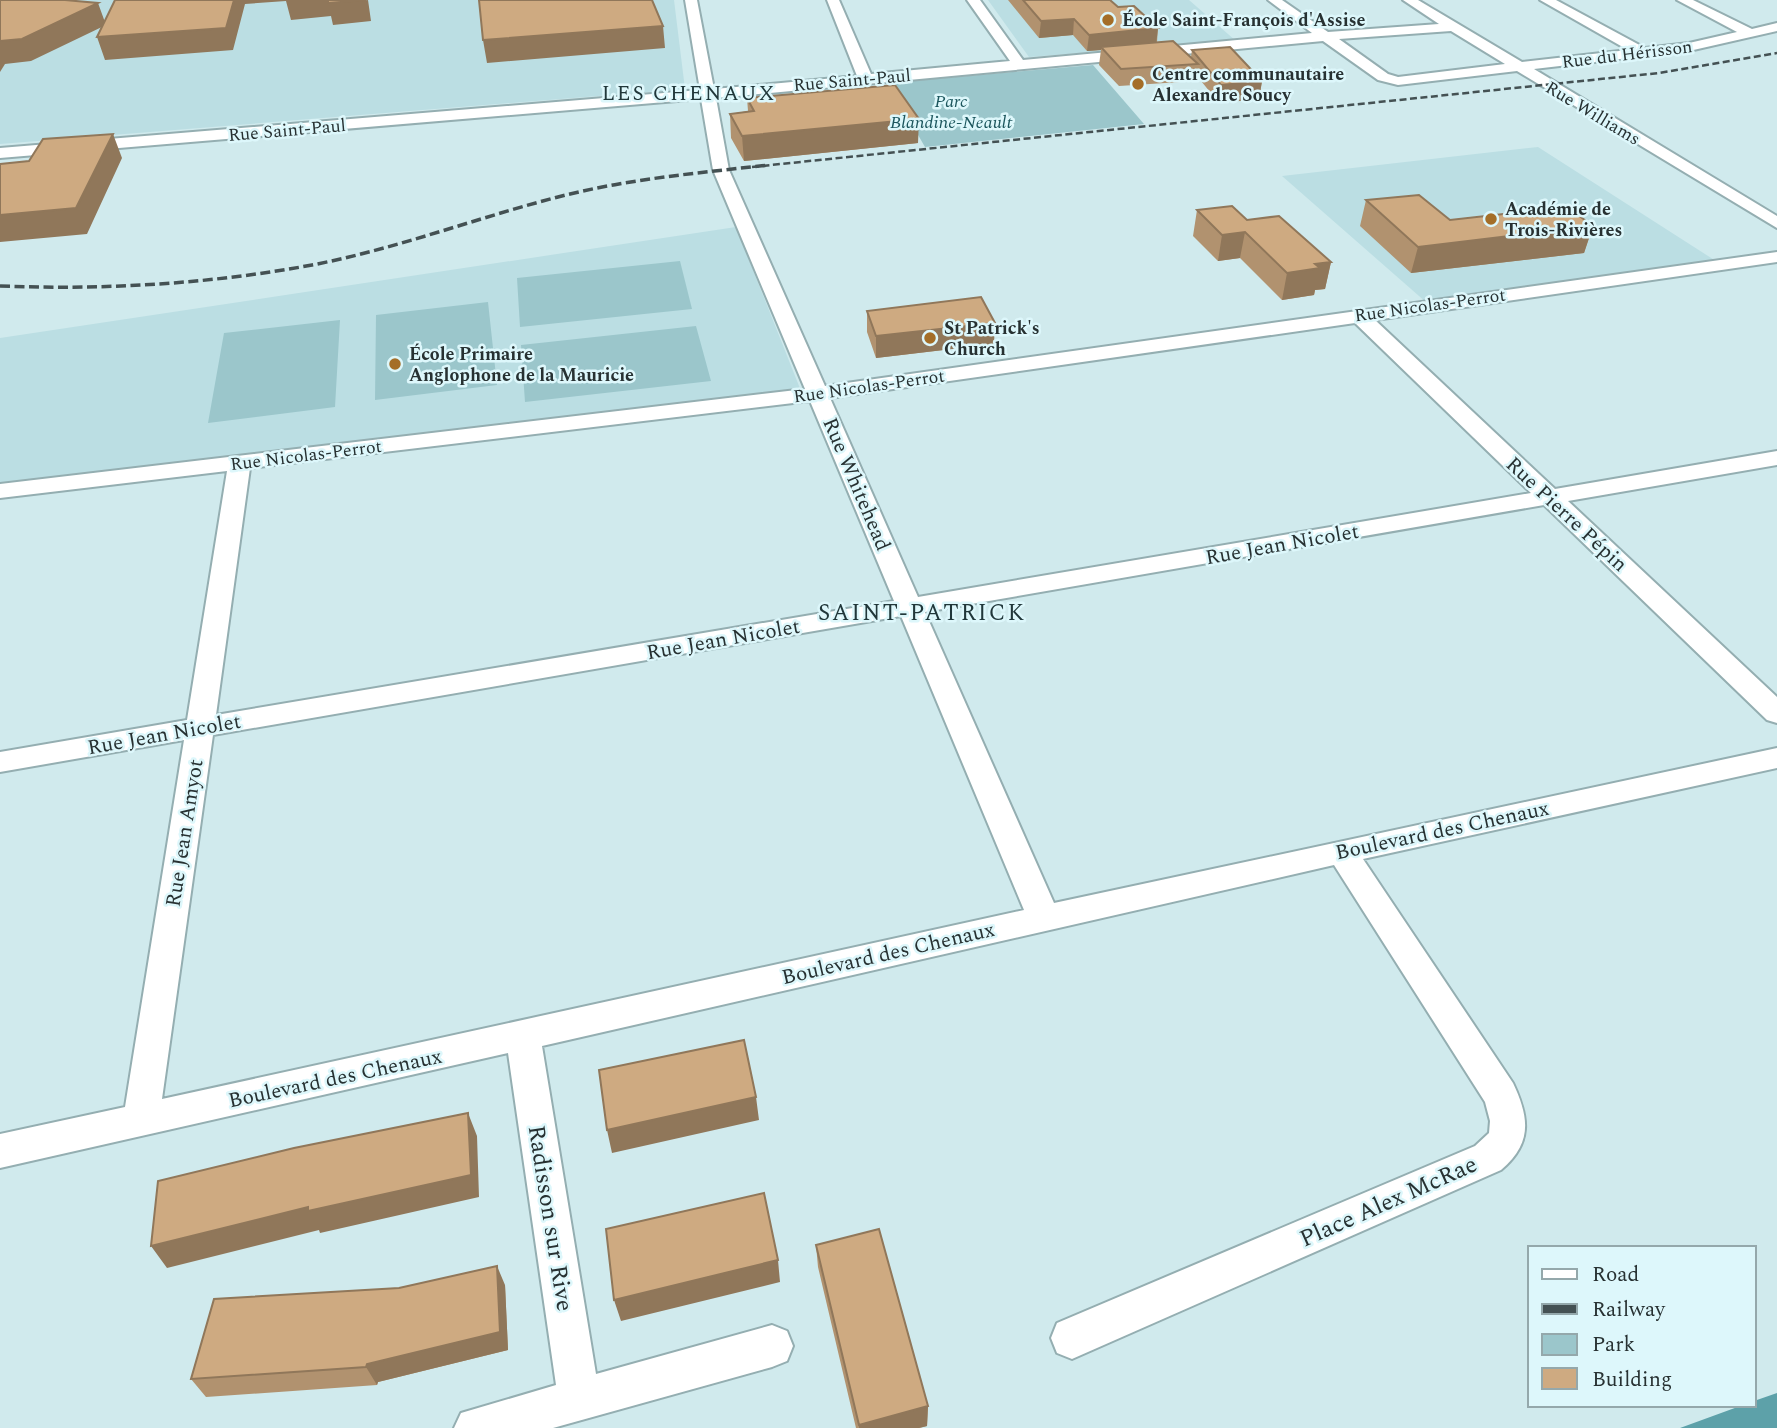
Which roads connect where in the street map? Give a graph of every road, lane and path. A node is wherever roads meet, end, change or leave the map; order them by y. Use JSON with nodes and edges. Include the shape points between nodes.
{"nodes":[{"id":1,"x":691,"y":0,"type":"edge"},
{"id":2,"x":833,"y":0,"type":"edge"},
{"id":3,"x":973,"y":0,"type":"edge"},
{"id":4,"x":1274,"y":0,"type":"edge"},
{"id":5,"x":1409,"y":0,"type":"edge"},
{"id":6,"x":1546,"y":0,"type":"edge"},
{"id":7,"x":1683,"y":0,"type":"edge"},
{"id":8,"x":1453,"y":27,"type":"junction"},
{"id":9,"x":1777,"y":27,"type":"edge"},
{"id":10,"x":1750,"y":33,"type":"junction"},
{"id":11,"x":1325,"y":37,"type":"junction"},
{"id":12,"x":1644,"y":53,"type":"junction"},
{"id":13,"x":1019,"y":64,"type":"junction"},
{"id":14,"x":1518,"y":68,"type":"junction"},
{"id":15,"x":866,"y":79,"type":"junction"},
{"id":16,"x":707,"y":94,"type":"junction"},
{"id":17,"x":0,"y":152,"type":"edge"},
{"id":18,"x":1777,"y":223,"type":"edge"},
{"id":19,"x":1777,"y":257,"type":"edge"},
{"id":20,"x":1357,"y":315,"type":"junction"},
{"id":21,"x":818,"y":394,"type":"junction"},
{"id":22,"x":1777,"y":458,"type":"edge"},
{"id":23,"x":240,"y":462,"type":"junction"},
{"id":24,"x":0,"y":491,"type":"edge"},
{"id":25,"x":1550,"y":497,"type":"junction"},
{"id":26,"x":910,"y":608,"type":"junction"},
{"id":27,"x":1777,"y":713,"type":"edge"},
{"id":28,"x":200,"y":728,"type":"junction"},
{"id":29,"x":1777,"y":758,"type":"edge"},
{"id":30,"x":0,"y":762,"type":"edge"},
{"id":31,"x":1342,"y":852,"type":"junction"},
{"id":32,"x":1044,"y":918,"type":"junction"},
{"id":33,"x":523,"y":1037,"type":"junction"},
{"id":34,"x":141,"y":1120,"type":"junction"},
{"id":35,"x":0,"y":1151,"type":"edge"},
{"id":36,"x":1073,"y":1338,"type":"dead end"},
{"id":37,"x":772,"y":1346,"type":"dead end"},
{"id":38,"x":579,"y":1399,"type":"junction"},
{"id":39,"x":476,"y":1428,"type":"edge"}],
"edges":[{"from":1,"to":16,"type":"street","name":"Rue Whitehead"},
{"from":2,"to":15,"type":"street"},
{"from":3,"to":13,"type":"street"},
{"from":4,"to":11,"type":"street"},
{"from":5,"to":8,"type":"street","name":"Rue Williams"},
{"from":6,"to":12,"type":"street"},
{"from":7,"to":10,"type":"street"},
{"from":8,"to":11,"type":"street","name":"Rue Saint-Paul"},
{"from":8,"to":14,"type":"street","name":"Rue Williams"},
{"from":9,"to":10,"type":"street","name":"Rue du Hérisson"},
{"from":10,"to":12,"type":"street","name":"Rue du Hérisson"},
{"from":11,"to":13,"type":"street","name":"Rue Saint-Paul"},
{"from":11,"to":14,"type":"street","name":"Rue du Hérisson","via":[[1392,80]]},
{"from":12,"to":14,"type":"street","name":"Rue du Hérisson"},
{"from":13,"to":15,"type":"street","name":"Rue Saint-Paul"},
{"from":14,"to":18,"type":"street","name":"Rue Williams"},
{"from":15,"to":16,"type":"street","name":"Rue Saint-Paul"},
{"from":16,"to":17,"type":"street","name":"Rue Saint-Paul"},
{"from":16,"to":21,"type":"street","name":"Rue Whitehead","via":[[721,170]]},
{"from":19,"to":20,"type":"street","name":"Rue Nicolas-Perrot"},
{"from":20,"to":21,"type":"street","name":"Rue Nicolas-Perrot"},
{"from":20,"to":25,"type":"street","name":"Rue Pierre Pépin"},
{"from":21,"to":23,"type":"street","name":"Rue Nicolas-Perrot"},
{"from":21,"to":26,"type":"street","name":"Rue Whitehead"},
{"from":22,"to":25,"type":"street","name":"Rue Jean Nicolet"},
{"from":23,"to":24,"type":"street","name":"Rue Nicolas-Perrot"},
{"from":23,"to":28,"type":"street","name":"Rue Jean Amyot"},
{"from":25,"to":26,"type":"street","name":"Rue Jean Nicolet"},
{"from":25,"to":27,"type":"street","name":"Rue Pierre Pépin"},
{"from":26,"to":28,"type":"street","name":"Rue Jean Nicolet"},
{"from":26,"to":32,"type":"street","name":"Rue Whitehead"},
{"from":28,"to":30,"type":"street","name":"Rue Jean Nicolet"},
{"from":28,"to":34,"type":"street","name":"Rue Jean Amyot"},
{"from":29,"to":31,"type":"street","name":"Boulevard des Chenaux"},
{"from":31,"to":32,"type":"street","name":"Boulevard des Chenaux"},
{"from":31,"to":36,"type":"street","name":"Place Alex McRae","via":[[1500,1094],[1508,1127],[1502,1146],[1488,1158]]},
{"from":32,"to":33,"type":"street","name":"Boulevard des Chenaux"},
{"from":33,"to":34,"type":"street","name":"Boulevard des Chenaux"},
{"from":33,"to":38,"type":"street","name":"Radisson sur Rive"},
{"from":34,"to":35,"type":"street","name":"Boulevard des Chenaux"},
{"from":37,"to":38,"type":"street"},
{"from":38,"to":39,"type":"street"}]}
